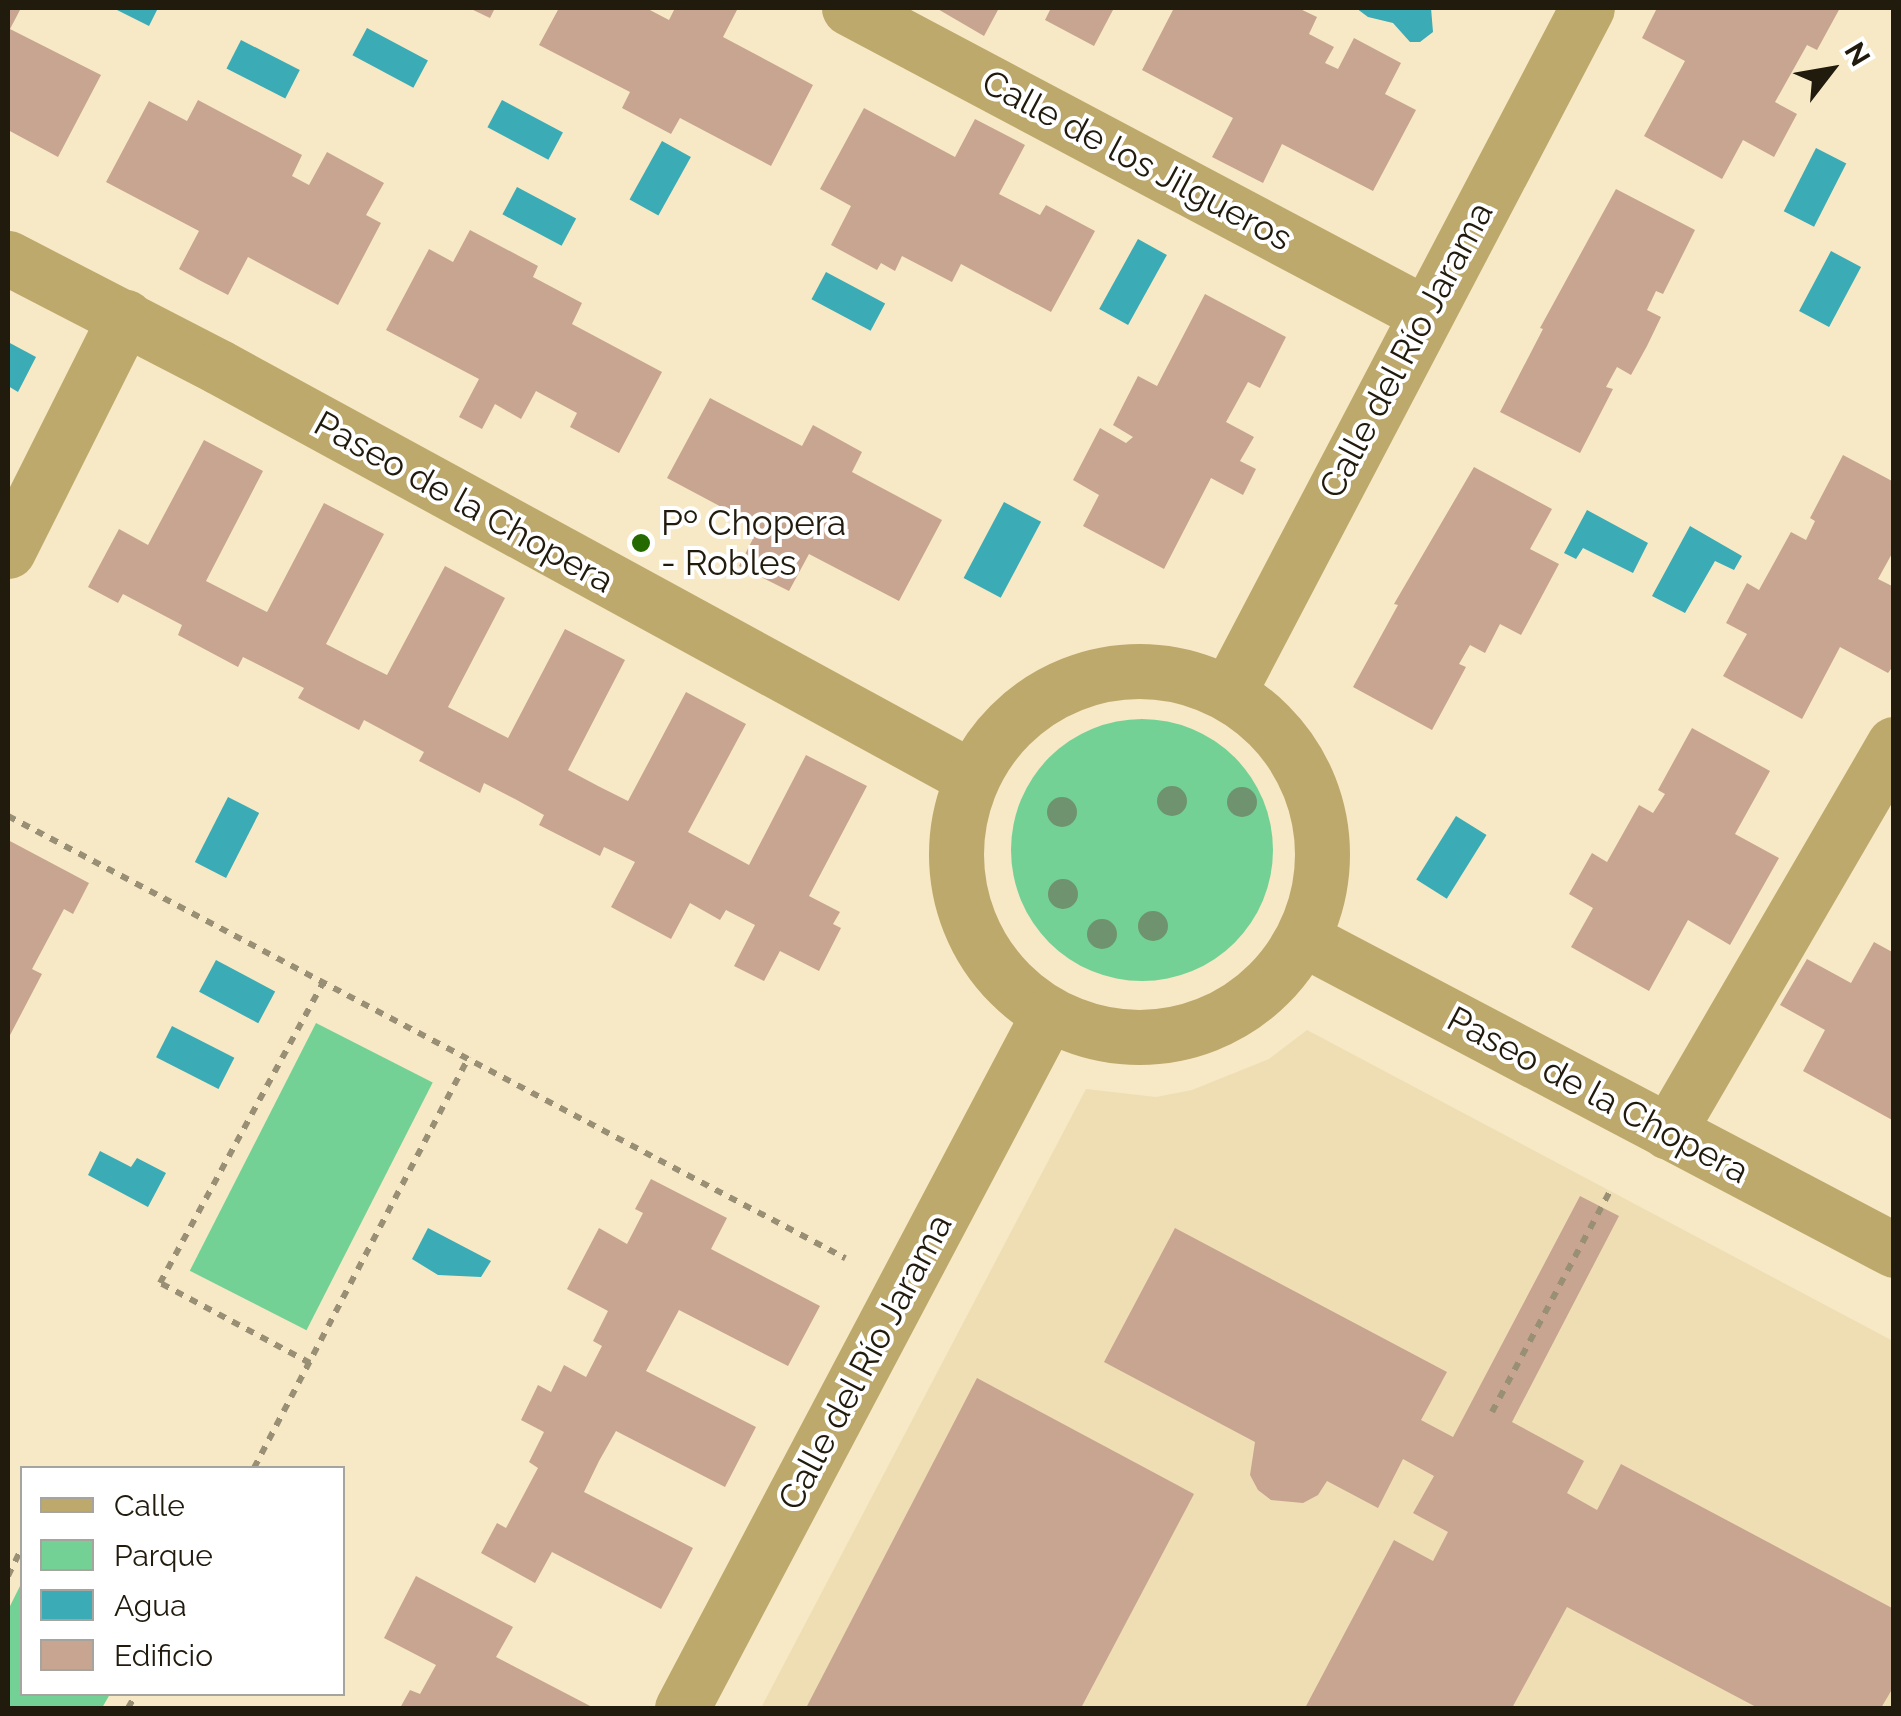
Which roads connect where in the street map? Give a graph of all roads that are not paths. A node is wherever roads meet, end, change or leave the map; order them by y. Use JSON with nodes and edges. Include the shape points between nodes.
{"nodes":[{"id":1,"x":849,"y":8,"type":"edge"},
{"id":2,"x":1587,"y":8,"type":"edge"},
{"id":3,"x":8,"y":258,"type":"edge"},
{"id":4,"x":1424,"y":313,"type":"junction"},
{"id":5,"x":126,"y":317,"type":"junction"},
{"id":6,"x":8,"y":551,"type":"edge"},
{"id":7,"x":1228,"y":693,"type":"junction"},
{"id":8,"x":1894,"y":744,"type":"edge"},
{"id":9,"x":971,"y":778,"type":"junction"},
{"id":10,"x":1303,"y":939,"type":"junction"},
{"id":11,"x":1048,"y":1014,"type":"junction"},
{"id":12,"x":1668,"y":1132,"type":"junction"},
{"id":13,"x":1894,"y":1250,"type":"edge"},
{"id":14,"x":682,"y":1708,"type":"edge"}],
"edges":[{"from":1,"to":4,"type":"street","name":"Calle de los Jilgueros"},
{"from":2,"to":4,"type":"street","name":"Calle del Río Jarama"},
{"from":3,"to":5,"type":"street","name":"Paseo de la Chopera"},
{"from":4,"to":7,"type":"street","name":"Calle del Río Jarama"},
{"from":5,"to":6,"type":"street"},
{"from":5,"to":9,"type":"street","name":"Paseo de la Chopera"},
{"from":7,"to":9,"type":"street","via":[[1171,672],[1110,672],[1053,690],[1005,727]]},
{"from":7,"to":10,"type":"street","via":[[1272,728],[1305,774],[1316,810],[1320,885]]},
{"from":8,"to":12,"type":"street"},
{"from":9,"to":11,"type":"street","via":[[955,843],[963,910],[996,970]]},
{"from":10,"to":11,"type":"street","via":[[1268,986],[1219,1020],[1162,1038],[1103,1035]]},
{"from":10,"to":12,"type":"street","name":"Paseo de la Chopera"},
{"from":11,"to":14,"type":"street","name":"Calle del Río Jarama"},
{"from":12,"to":13,"type":"street","name":"Paseo de la Chopera"}]}
